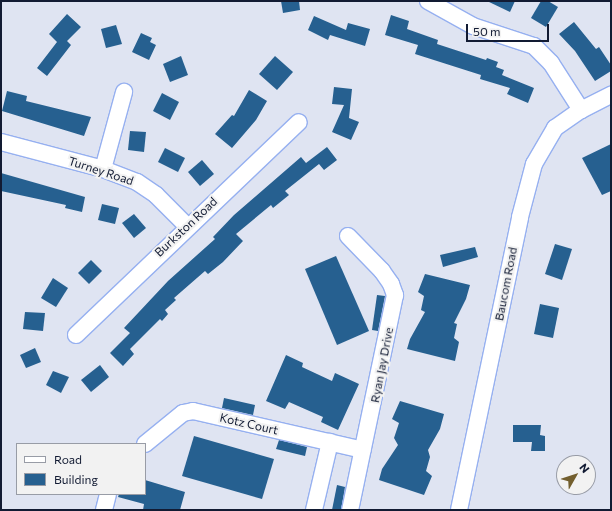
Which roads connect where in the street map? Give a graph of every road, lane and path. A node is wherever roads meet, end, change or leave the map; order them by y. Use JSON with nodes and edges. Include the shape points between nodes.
{"nodes":[{"id":1,"x":428,"y":1,"type":"edge"},
{"id":2,"x":124,"y":92,"type":"dead end"},
{"id":3,"x":611,"y":95,"type":"edge"},
{"id":4,"x":581,"y":110,"type":"junction"},
{"id":5,"x":299,"y":122,"type":"dead end"},
{"id":6,"x":1,"y":142,"type":"edge"},
{"id":7,"x":103,"y":169,"type":"junction"},
{"id":8,"x":187,"y":226,"type":"junction"},
{"id":9,"x":348,"y":236,"type":"dead end"},
{"id":10,"x":76,"y":335,"type":"dead end"},
{"id":11,"x":330,"y":442,"type":"junction"},
{"id":12,"x":146,"y":443,"type":"edge"},
{"id":13,"x":363,"y":450,"type":"junction"},
{"id":14,"x":108,"y":495,"type":"edge"},
{"id":15,"x":104,"y":510,"type":"edge"},
{"id":16,"x":314,"y":510,"type":"edge"},
{"id":17,"x":350,"y":510,"type":"edge"},
{"id":18,"x":459,"y":510,"type":"edge"}],
"edges":[{"from":1,"to":4,"type":"street","via":[[473,26],[534,46],[551,62]]},
{"from":2,"to":7,"type":"street"},
{"from":3,"to":4,"type":"street","name":"Baucom Road"},
{"from":4,"to":18,"type":"street","name":"Baucom Road","via":[[555,128],[534,164],[520,217]]},
{"from":5,"to":8,"type":"street","name":"Burkston Road"},
{"from":6,"to":7,"type":"street","name":"Turney Road"},
{"from":7,"to":8,"type":"street","name":"Turney Road","via":[[150,190]]},
{"from":8,"to":10,"type":"street","name":"Burkston Road"},
{"from":9,"to":13,"type":"street","name":"Ryan Jay Drive","via":[[382,272],[395,295]]},
{"from":11,"to":12,"type":"street","name":"Kotz Court","via":[[193,411],[184,413]]},
{"from":11,"to":13,"type":"street","name":"Kotz Court"},
{"from":11,"to":16,"type":"street"},
{"from":13,"to":17,"type":"street","name":"Ryan Jay Drive"},
{"from":14,"to":15,"type":"street"}]}
